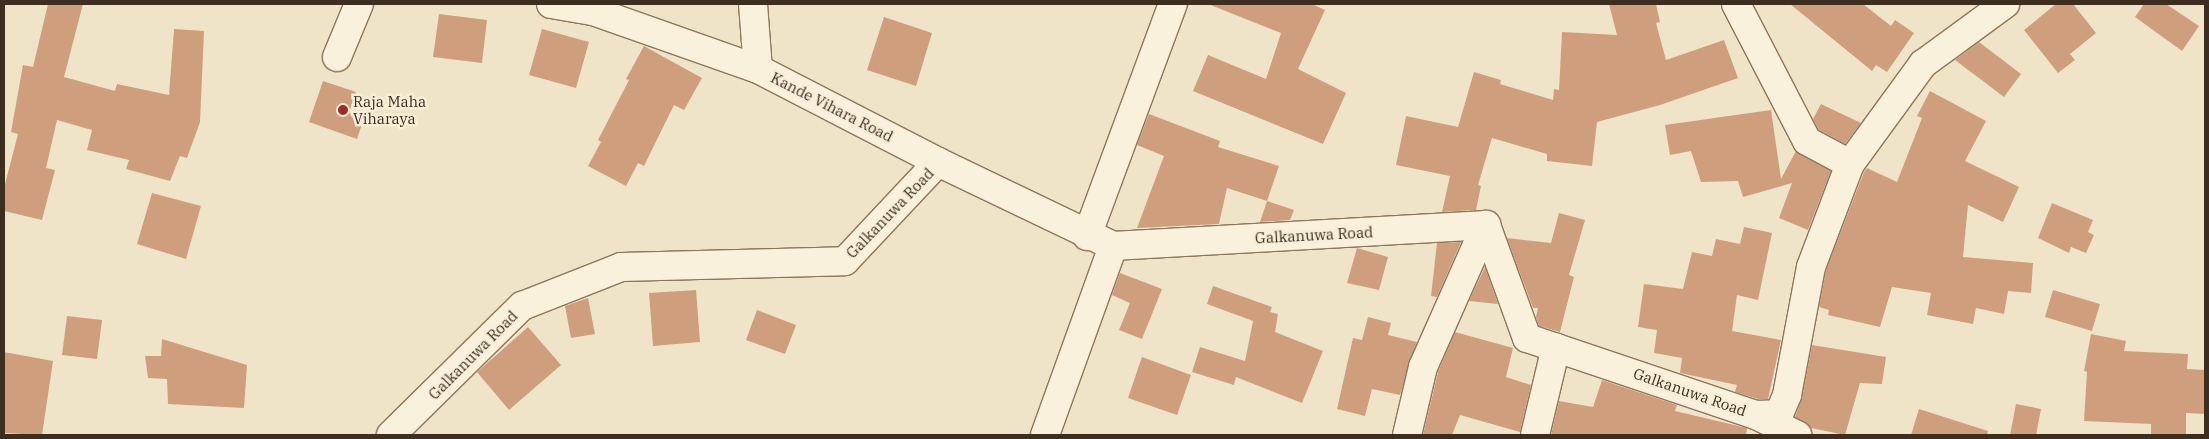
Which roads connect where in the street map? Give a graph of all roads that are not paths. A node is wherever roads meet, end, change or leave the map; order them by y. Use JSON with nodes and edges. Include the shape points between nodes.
{"nodes":[{"id":1,"x":359,"y":4,"type":"edge"},
{"id":2,"x":551,"y":4,"type":"edge"},
{"id":3,"x":753,"y":4,"type":"edge"},
{"id":4,"x":1173,"y":4,"type":"edge"},
{"id":5,"x":1736,"y":4,"type":"edge"},
{"id":6,"x":2005,"y":4,"type":"edge"},
{"id":7,"x":337,"y":57,"type":"dead end"},
{"id":8,"x":758,"y":69,"type":"junction"},
{"id":9,"x":938,"y":162,"type":"junction"},
{"id":10,"x":1850,"y":164,"type":"junction"},
{"id":11,"x":1486,"y":225,"type":"junction"},
{"id":12,"x":1087,"y":236,"type":"junction"},
{"id":13,"x":1113,"y":246,"type":"junction"},
{"id":14,"x":1556,"y":347,"type":"junction"},
{"id":15,"x":1754,"y":425,"type":"edge"},
{"id":16,"x":391,"y":435,"type":"edge"},
{"id":17,"x":1045,"y":435,"type":"edge"},
{"id":18,"x":1407,"y":435,"type":"edge"},
{"id":19,"x":1534,"y":435,"type":"edge"},
{"id":20,"x":1797,"y":435,"type":"edge"}],
"edges":[{"from":1,"to":7,"type":"street"},
{"from":2,"to":8,"type":"street","via":[[593,10]]},
{"from":3,"to":8,"type":"street","name":"Kande Vihara Road"},
{"from":4,"to":12,"type":"street"},
{"from":5,"to":10,"type":"street","via":[[1807,141]]},
{"from":6,"to":10,"type":"street","name":"Galkanuwa Road","via":[[1923,64]]},
{"from":8,"to":9,"type":"street","name":"Kande Vihara Road"},
{"from":9,"to":12,"type":"street","name":"Galkanuwa Road"},
{"from":9,"to":16,"type":"street","name":"Galkanuwa Road","via":[[845,261],[621,267],[522,306]]},
{"from":10,"to":15,"type":"street","name":"Galkanuwa Road","via":[[1811,268],[1787,395],[1779,414]]},
{"from":11,"to":13,"type":"street","name":"Galkanuwa Road"},
{"from":11,"to":14,"type":"street","name":"Galkanuwa Road","via":[[1527,338]]},
{"from":11,"to":18,"type":"street","via":[[1423,367]]},
{"from":12,"to":13,"type":"street","name":"Galkanuwa Road"},
{"from":13,"to":17,"type":"street"},
{"from":14,"to":15,"type":"street","name":"Galkanuwa Road"},
{"from":14,"to":19,"type":"street"},
{"from":15,"to":20,"type":"street"}]}
